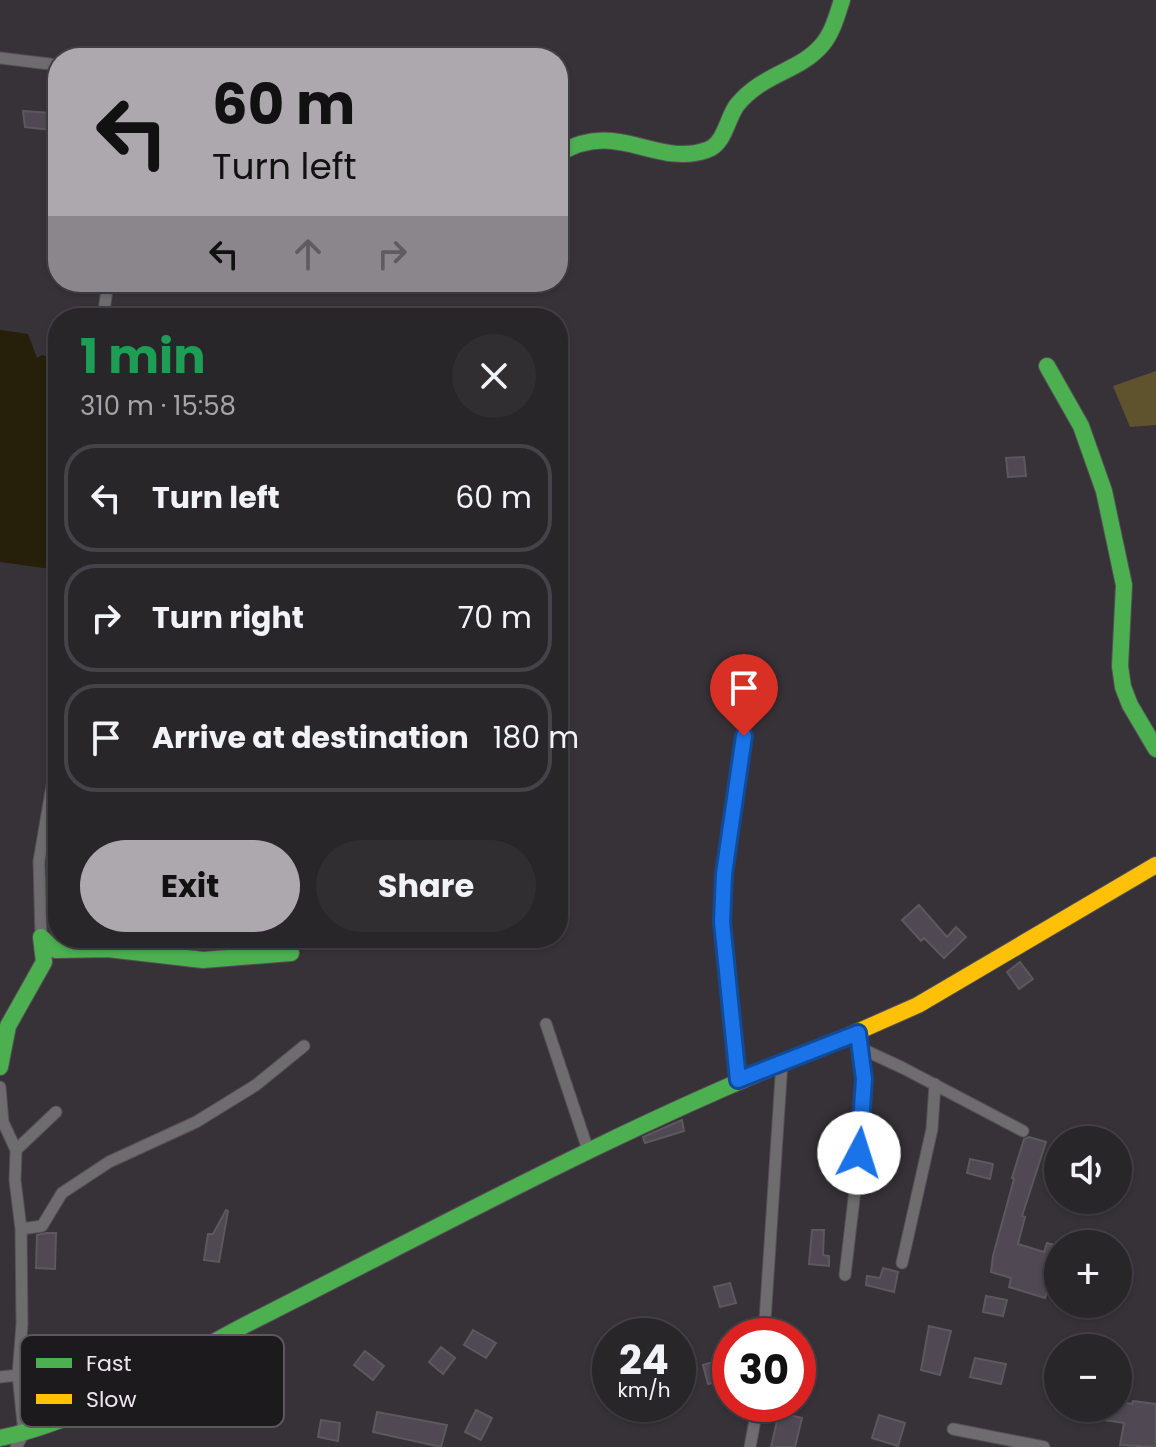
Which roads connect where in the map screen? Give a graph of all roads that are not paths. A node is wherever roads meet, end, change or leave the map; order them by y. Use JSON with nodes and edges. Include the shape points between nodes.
{"nodes":[{"id":1,"x":842,"y":0,"type":"edge"},
{"id":2,"x":0,"y":58,"type":"edge"},
{"id":3,"x":48,"y":64,"type":"edge"},
{"id":4,"x":568,"y":146,"type":"edge"},
{"id":5,"x":1047,"y":366,"type":"dead end"},
{"id":6,"x":744,"y":736,"type":"dead end"},
{"id":7,"x":1156,"y":749,"type":"edge"},
{"id":8,"x":48,"y":809,"type":"edge"},
{"id":9,"x":1156,"y":865,"type":"edge"},
{"id":10,"x":41,"y":937,"type":"junction"},
{"id":11,"x":48,"y":944,"type":"edge"},
{"id":12,"x":53,"y":948,"type":"edge"},
{"id":13,"x":291,"y":953,"type":"dead end"},
{"id":14,"x":546,"y":1024,"type":"dead end"},
{"id":15,"x":859,"y":1040,"type":"junction"},
{"id":16,"x":304,"y":1046,"type":"dead end"},
{"id":17,"x":782,"y":1062,"type":"junction"},
{"id":18,"x":0,"y":1067,"type":"edge"},
{"id":19,"x":738,"y":1080,"type":"junction"},
{"id":20,"x":935,"y":1084,"type":"junction"},
{"id":21,"x":0,"y":1087,"type":"edge"},
{"id":22,"x":56,"y":1112,"type":"dead end"},
{"id":23,"x":2,"y":1122,"type":"edge"},
{"id":24,"x":1023,"y":1131,"type":"dead end"},
{"id":25,"x":16,"y":1150,"type":"junction"},
{"id":26,"x":589,"y":1153,"type":"junction"},
{"id":27,"x":21,"y":1229,"type":"junction"},
{"id":28,"x":902,"y":1263,"type":"dead end"},
{"id":29,"x":845,"y":1275,"type":"dead end"},
{"id":30,"x":765,"y":1318,"type":"edge"},
{"id":31,"x":21,"y":1335,"type":"edge"},
{"id":32,"x":226,"y":1335,"type":"edge"},
{"id":33,"x":20,"y":1350,"type":"edge"},
{"id":34,"x":18,"y":1375,"type":"junction"},
{"id":35,"x":0,"y":1377,"type":"edge"},
{"id":36,"x":755,"y":1422,"type":"edge"},
{"id":37,"x":49,"y":1427,"type":"edge"},
{"id":38,"x":953,"y":1429,"type":"dead end"},
{"id":39,"x":0,"y":1438,"type":"edge"},
{"id":40,"x":20,"y":1440,"type":"edge"},
{"id":41,"x":750,"y":1447,"type":"edge"},
{"id":42,"x":1044,"y":1447,"type":"edge"}],
"edges":[{"from":1,"to":4,"type":"street","via":[[821,46],[797,66],[754,88],[734,108],[713,147],[671,151],[585,139]]},
{"from":2,"to":3,"type":"street"},
{"from":5,"to":7,"type":"street","via":[[1090,442],[1107,499],[1124,584],[1121,677]]},
{"from":6,"to":19,"type":"street","via":[[722,922]]},
{"from":8,"to":10,"type":"street","via":[[39,861]]},
{"from":9,"to":15,"type":"street"},
{"from":10,"to":11,"type":"street"},
{"from":10,"to":18,"type":"street","via":[[44,962],[8,1026]]},
{"from":12,"to":13,"type":"street","via":[[203,960]]},
{"from":14,"to":26,"type":"street"},
{"from":15,"to":17,"type":"street"},
{"from":15,"to":20,"type":"street"},
{"from":15,"to":29,"type":"street","via":[[863,1122]]},
{"from":16,"to":27,"type":"street","via":[[256,1085],[196,1122],[109,1162],[62,1193],[42,1226]]},
{"from":17,"to":19,"type":"street"},
{"from":17,"to":30,"type":"street"},
{"from":19,"to":26,"type":"street"},
{"from":20,"to":24,"type":"street"},
{"from":20,"to":28,"type":"street","via":[[932,1129]]},
{"from":21,"to":23,"type":"street"},
{"from":22,"to":25,"type":"street"},
{"from":23,"to":25,"type":"street"},
{"from":25,"to":27,"type":"street"},
{"from":26,"to":32,"type":"street"},
{"from":27,"to":31,"type":"street"},
{"from":33,"to":34,"type":"street"},
{"from":34,"to":35,"type":"street"},
{"from":34,"to":40,"type":"street"},
{"from":36,"to":41,"type":"street"},
{"from":37,"to":40,"type":"street"},
{"from":38,"to":42,"type":"street"},
{"from":39,"to":40,"type":"street"}]}
